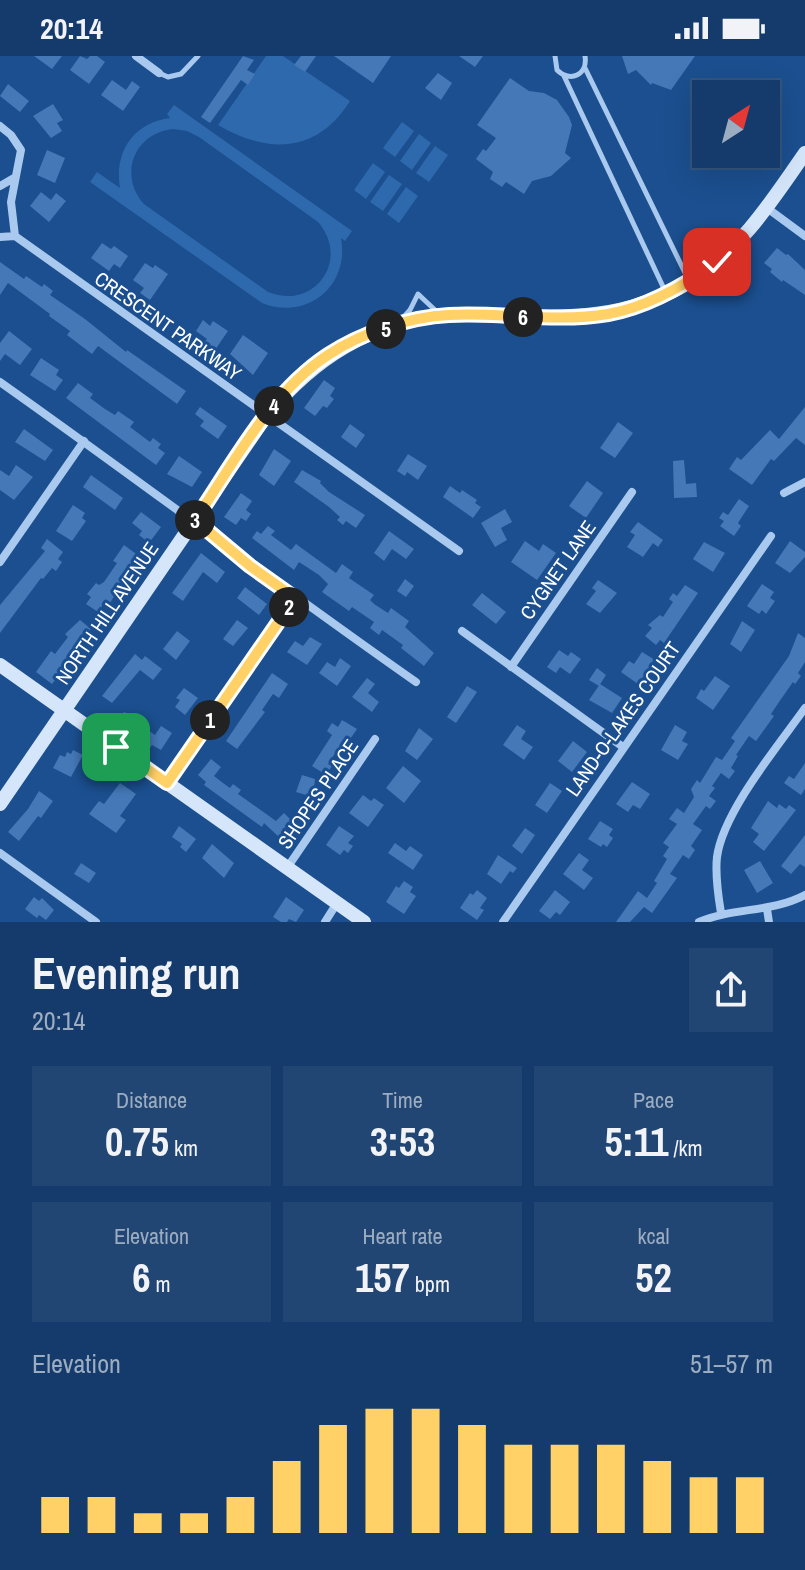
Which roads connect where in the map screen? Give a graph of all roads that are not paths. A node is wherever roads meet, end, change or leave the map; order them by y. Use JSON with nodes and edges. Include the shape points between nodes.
{"nodes":[{"id":1,"x":136,"y":56,"type":"edge"},
{"id":2,"x":198,"y":56,"type":"edge"},
{"id":3,"x":555,"y":56,"type":"edge"},
{"id":4,"x":585,"y":56,"type":"edge"},
{"id":5,"x":585,"y":68,"type":"junction"},
{"id":6,"x":159,"y":73,"type":"joint"},
{"id":7,"x":564,"y":76,"type":"junction"},
{"id":8,"x":0,"y":126,"type":"edge"},
{"id":9,"x":805,"y":153,"type":"edge"},
{"id":10,"x":14,"y":178,"type":"junction"},
{"id":11,"x":0,"y":186,"type":"edge"},
{"id":12,"x":767,"y":208,"type":"junction"},
{"id":13,"x":15,"y":236,"type":"junction"},
{"id":14,"x":805,"y":236,"type":"edge"},
{"id":15,"x":0,"y":237,"type":"edge"},
{"id":16,"x":689,"y":282,"type":"junction"},
{"id":17,"x":666,"y":294,"type":"junction"},
{"id":18,"x":448,"y":315,"type":"junction"},
{"id":19,"x":394,"y":326,"type":"junction"},
{"id":20,"x":0,"y":382,"type":"edge"},
{"id":21,"x":266,"y":416,"type":"junction"},
{"id":22,"x":84,"y":441,"type":"junction"},
{"id":23,"x":805,"y":482,"type":"edge"},
{"id":24,"x":632,"y":492,"type":"dead end"},
{"id":25,"x":784,"y":493,"type":"dead end"},
{"id":26,"x":195,"y":520,"type":"junction"},
{"id":27,"x":771,"y":536,"type":"dead end"},
{"id":28,"x":459,"y":551,"type":"dead end"},
{"id":29,"x":0,"y":562,"type":"edge"},
{"id":30,"x":295,"y":598,"type":"junction"},
{"id":31,"x":462,"y":631,"type":"dead end"},
{"id":32,"x":0,"y":665,"type":"edge"},
{"id":33,"x":511,"y":667,"type":"junction"},
{"id":34,"x":416,"y":682,"type":"dead end"},
{"id":35,"x":805,"y":708,"type":"edge"},
{"id":36,"x":65,"y":711,"type":"junction"},
{"id":37,"x":375,"y":739,"type":"dead end"},
{"id":38,"x":623,"y":747,"type":"junction"},
{"id":39,"x":167,"y":783,"type":"junction"},
{"id":40,"x":0,"y":804,"type":"edge"},
{"id":41,"x":0,"y":853,"type":"edge"},
{"id":42,"x":287,"y":868,"type":"junction"},
{"id":43,"x":805,"y":895,"type":"edge"},
{"id":44,"x":337,"y":903,"type":"junction"},
{"id":45,"x":767,"y":909,"type":"junction"},
{"id":46,"x":721,"y":913,"type":"junction"},
{"id":47,"x":96,"y":922,"type":"edge"},
{"id":48,"x":325,"y":922,"type":"edge"},
{"id":49,"x":364,"y":922,"type":"edge"},
{"id":50,"x":503,"y":922,"type":"edge"},
{"id":51,"x":699,"y":922,"type":"edge"},
{"id":52,"x":769,"y":922,"type":"edge"}],
"edges":[{"from":1,"to":6,"type":"street"},
{"from":2,"to":6,"type":"lane","via":[[181,74]]},
{"from":3,"to":7,"type":"lane","via":[[555,67]]},
{"from":4,"to":5,"type":"lane"},
{"from":5,"to":7,"type":"lane","via":[[576,76]]},
{"from":5,"to":16,"type":"lane"},
{"from":7,"to":17,"type":"lane"},
{"from":8,"to":10,"type":"street","via":[[21,150]]},
{"from":9,"to":12,"type":"street","name":"NORTH HILL AVENUE"},
{"from":10,"to":11,"type":"street"},
{"from":10,"to":13,"type":"street"},
{"from":12,"to":14,"type":"street"},
{"from":12,"to":16,"type":"street","name":"NORTH HILL AVENUE","via":[[717,262]]},
{"from":13,"to":15,"type":"street"},
{"from":13,"to":21,"type":"street","name":"CRESCENT PARKWAY"},
{"from":16,"to":17,"type":"street","name":"NORTH HILL AVENUE"},
{"from":17,"to":18,"type":"street","name":"NORTH HILL AVENUE","via":[[630,309],[583,316]]},
{"from":18,"to":19,"type":"street","name":"NORTH HILL AVENUE"},
{"from":18,"to":19,"type":"lane","via":[[432,310],[418,294]]},
{"from":19,"to":21,"type":"street","name":"NORTH HILL AVENUE","via":[[330,354]]},
{"from":20,"to":22,"type":"street"},
{"from":21,"to":26,"type":"street","name":"NORTH HILL AVENUE"},
{"from":21,"to":28,"type":"street","name":"CRESCENT PARKWAY"},
{"from":22,"to":26,"type":"street"},
{"from":22,"to":29,"type":"street"},
{"from":23,"to":25,"type":"street"},
{"from":24,"to":33,"type":"street","name":"CYGNET LANE"},
{"from":26,"to":30,"type":"street"},
{"from":26,"to":36,"type":"street","name":"NORTH HILL AVENUE"},
{"from":27,"to":38,"type":"street","name":"LAND-O-LAKES COURT"},
{"from":30,"to":34,"type":"street"},
{"from":30,"to":39,"type":"street"},
{"from":31,"to":33,"type":"street"},
{"from":32,"to":36,"type":"street"},
{"from":33,"to":38,"type":"street"},
{"from":35,"to":46,"type":"street","via":[[727,827],[717,856]]},
{"from":36,"to":39,"type":"street"},
{"from":36,"to":40,"type":"street","name":"NORTH HILL AVENUE"},
{"from":37,"to":42,"type":"street","name":"SHOPES PLACE"},
{"from":38,"to":50,"type":"street","name":"LAND-O-LAKES COURT"},
{"from":39,"to":42,"type":"street"},
{"from":41,"to":47,"type":"street"},
{"from":42,"to":44,"type":"street"},
{"from":43,"to":45,"type":"street"},
{"from":44,"to":48,"type":"street"},
{"from":44,"to":49,"type":"street"},
{"from":45,"to":46,"type":"street"},
{"from":45,"to":52,"type":"street"},
{"from":46,"to":51,"type":"street"}]}
